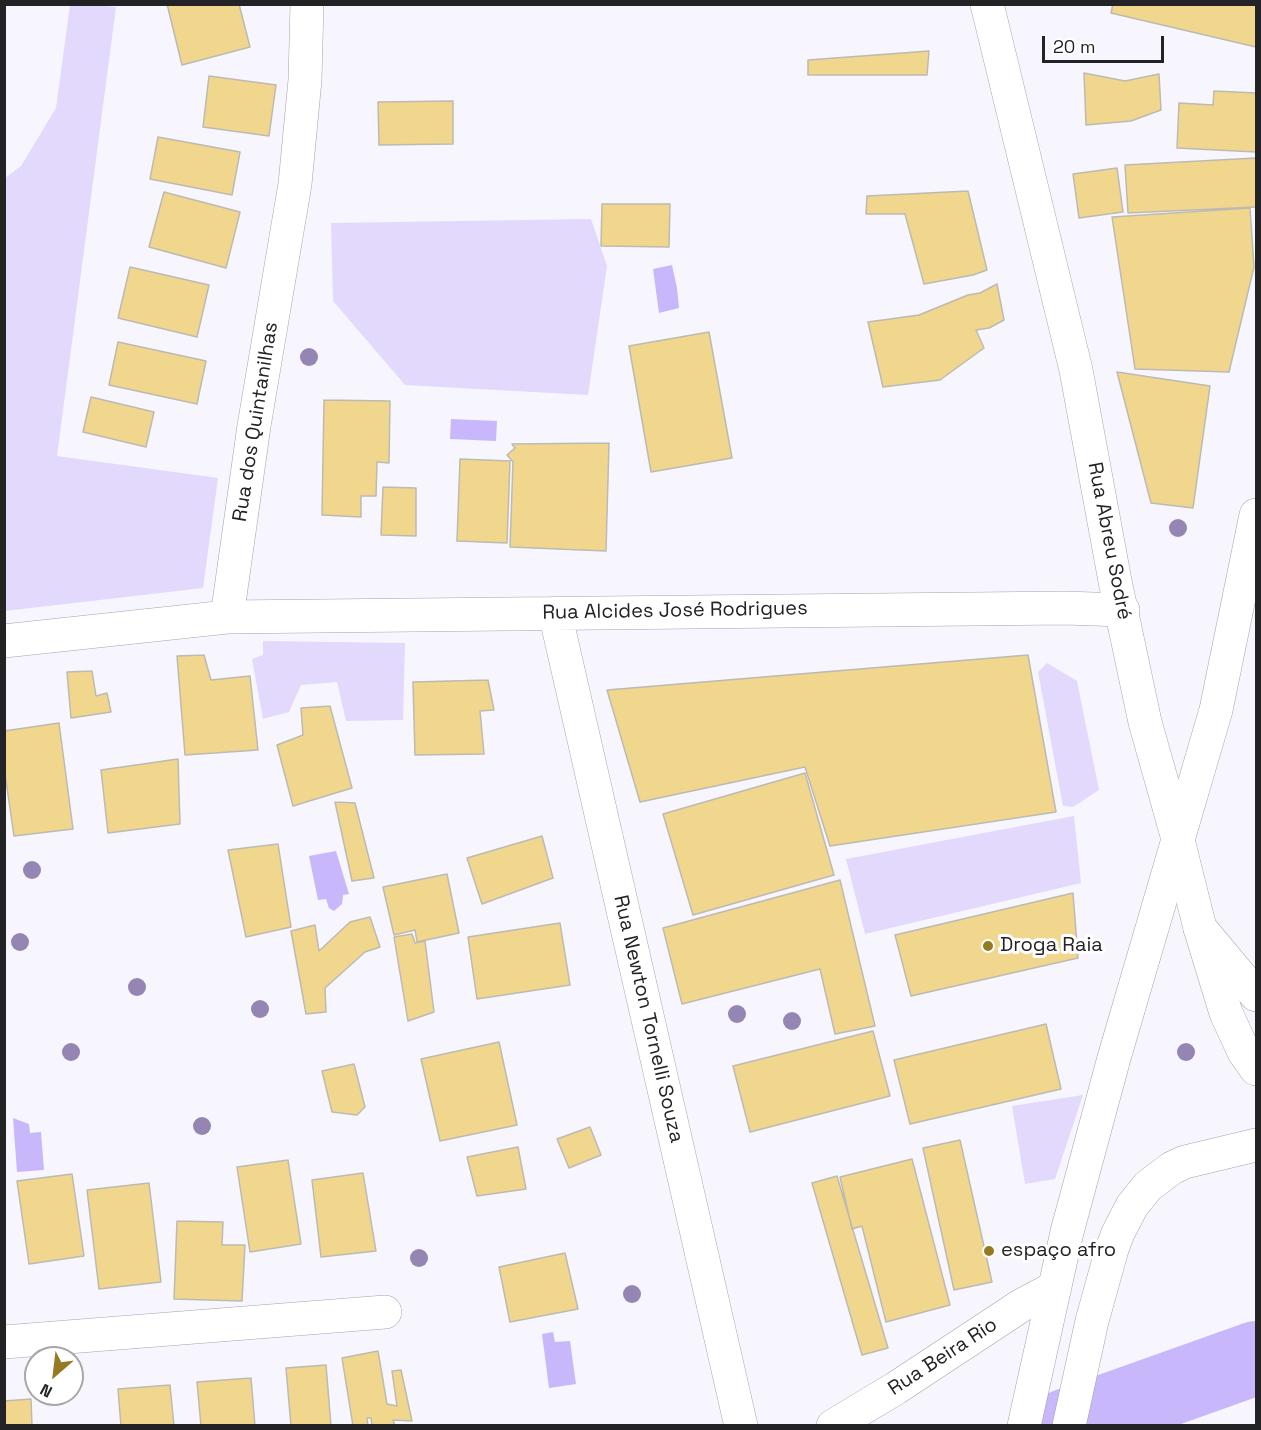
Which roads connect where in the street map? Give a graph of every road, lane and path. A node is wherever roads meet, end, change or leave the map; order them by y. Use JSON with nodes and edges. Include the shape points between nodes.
{"nodes":[{"id":1,"x":307,"y":4,"type":"edge"},
{"id":2,"x":987,"y":4,"type":"edge"},
{"id":3,"x":1257,"y":515,"type":"edge"},
{"id":4,"x":1123,"y":610,"type":"junction"},
{"id":5,"x":555,"y":612,"type":"junction"},
{"id":6,"x":227,"y":617,"type":"junction"},
{"id":7,"x":4,"y":641,"type":"edge"},
{"id":8,"x":1178,"y":840,"type":"junction"},
{"id":9,"x":1200,"y":928,"type":"junction"},
{"id":10,"x":1257,"y":995,"type":"edge"},
{"id":11,"x":1257,"y":1069,"type":"edge"},
{"id":12,"x":1257,"y":1145,"type":"edge"},
{"id":13,"x":1054,"y":1288,"type":"junction"},
{"id":14,"x":385,"y":1312,"type":"dead end"},
{"id":15,"x":4,"y":1342,"type":"edge"},
{"id":16,"x":741,"y":1425,"type":"edge"},
{"id":17,"x":833,"y":1425,"type":"edge"},
{"id":18,"x":1024,"y":1425,"type":"edge"},
{"id":19,"x":1069,"y":1425,"type":"edge"}],
"edges":[{"from":1,"to":6,"type":"street","name":"Rua dos Quintanilhas","via":[[305,80],[295,184]]},
{"from":2,"to":4,"type":"street","name":"Rua Abreu Sodré","via":[[1076,370]]},
{"from":3,"to":8,"type":"street","via":[[1216,710]]},
{"from":4,"to":5,"type":"street","name":"Rua Alcides José Rodrigues"},
{"from":4,"to":8,"type":"street","name":"Rua Abreu Sodré","via":[[1145,722]]},
{"from":5,"to":6,"type":"street","name":"Rua Alcides José Rodrigues"},
{"from":5,"to":16,"type":"street","name":"Rua Newton Tornelli Souza"},
{"from":6,"to":7,"type":"street"},
{"from":8,"to":9,"type":"street","name":"Rua Abreu Sodré"},
{"from":8,"to":13,"type":"street","via":[[1114,1058]]},
{"from":9,"to":10,"type":"street"},
{"from":9,"to":11,"type":"street","name":"Rua Abreu Sodré","via":[[1226,1013],[1244,1052]]},
{"from":12,"to":19,"type":"street","via":[[1172,1168],[1143,1191],[1132,1206],[1118,1233],[1092,1321]]},
{"from":13,"to":17,"type":"street","name":"Rua Beira Rio"},
{"from":13,"to":18,"type":"street"},
{"from":14,"to":15,"type":"street"}]}
